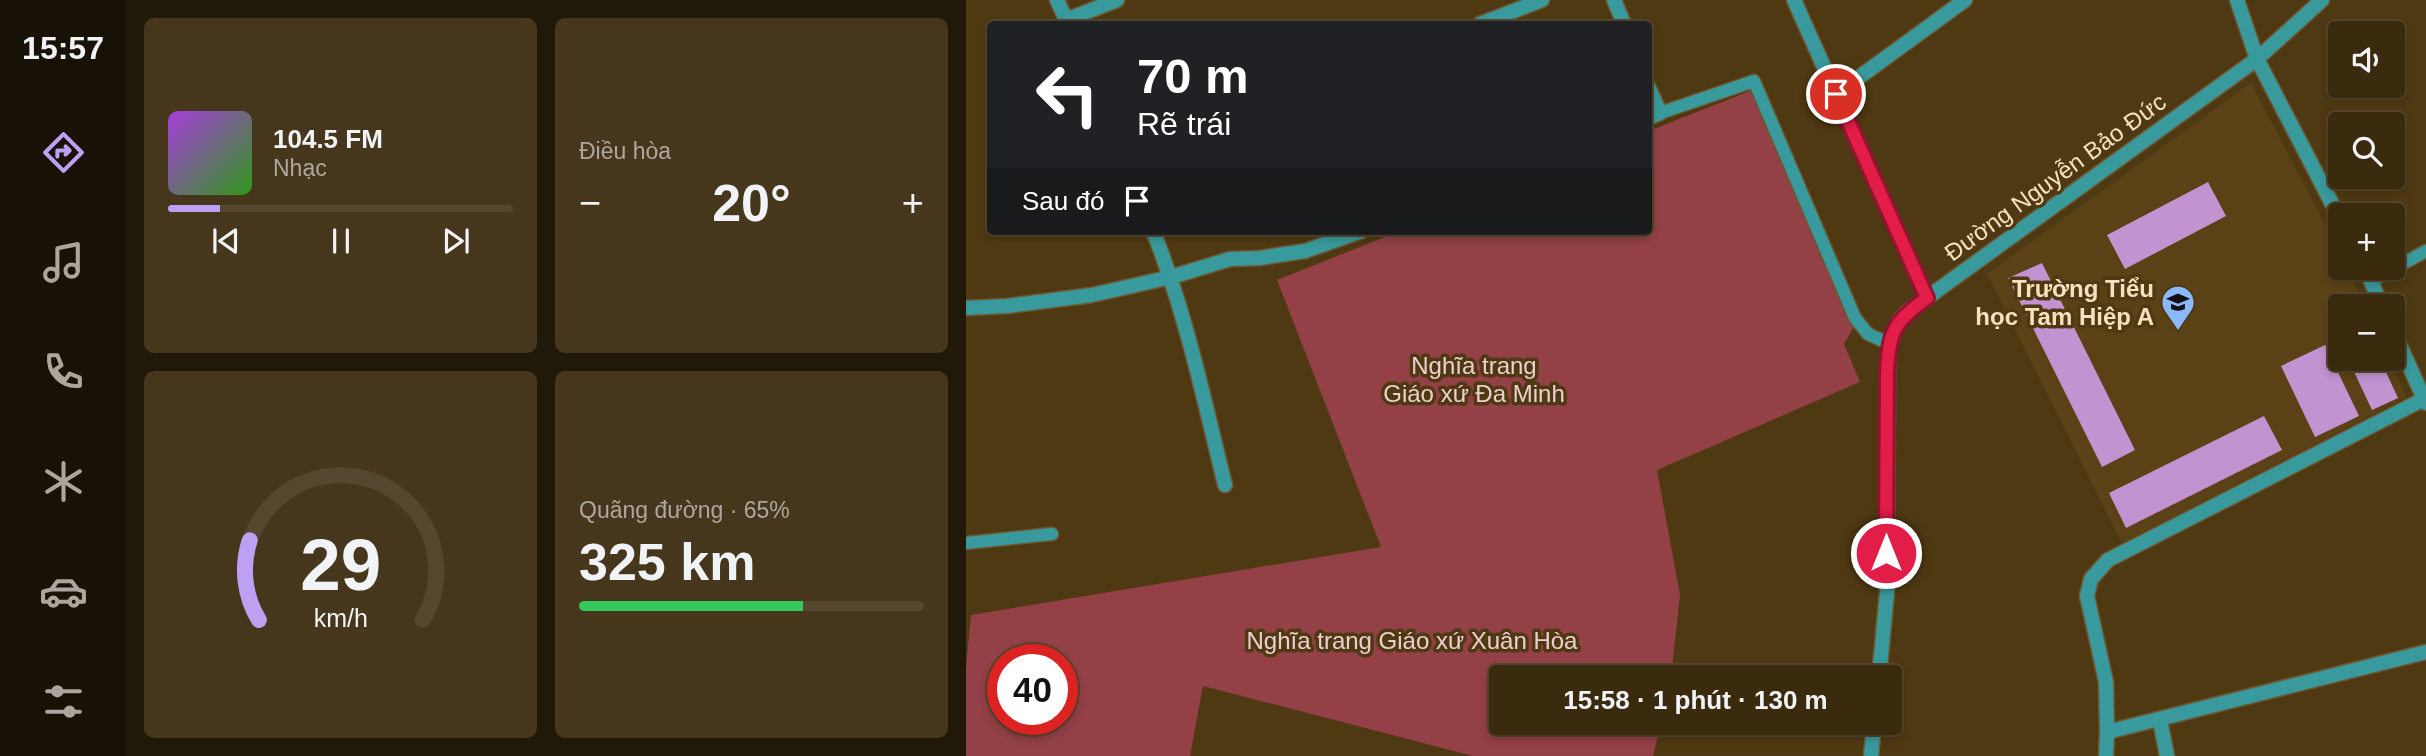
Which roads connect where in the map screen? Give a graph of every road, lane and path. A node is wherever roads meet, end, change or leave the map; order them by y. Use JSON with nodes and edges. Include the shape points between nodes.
{"nodes":[{"id":1,"x":1057,"y":0,"type":"edge"},
{"id":2,"x":1117,"y":0,"type":"edge"},
{"id":3,"x":1542,"y":0,"type":"edge"},
{"id":4,"x":1614,"y":0,"type":"edge"},
{"id":5,"x":1794,"y":0,"type":"edge"},
{"id":6,"x":1965,"y":0,"type":"edge"},
{"id":7,"x":2237,"y":0,"type":"edge"},
{"id":8,"x":2322,"y":0,"type":"edge"},
{"id":9,"x":1067,"y":21,"type":"edge"},
{"id":10,"x":1069,"y":21,"type":"edge"},
{"id":11,"x":1488,"y":21,"type":"edge"},
{"id":12,"x":1623,"y":21,"type":"edge"},
{"id":13,"x":2258,"y":59,"type":"junction"},
{"id":14,"x":1836,"y":94,"type":"junction"},
{"id":15,"x":1654,"y":116,"type":"edge"},
{"id":16,"x":2332,"y":203,"type":"edge"},
{"id":17,"x":1155,"y":235,"type":"edge"},
{"id":18,"x":1350,"y":235,"type":"edge"},
{"id":19,"x":2426,"y":251,"type":"edge"},
{"id":20,"x":2405,"y":259,"type":"edge"},
{"id":21,"x":1171,"y":276,"type":"junction"},
{"id":22,"x":1927,"y":298,"type":"junction"},
{"id":23,"x":966,"y":308,"type":"edge"},
{"id":24,"x":1890,"y":344,"type":"junction"},
{"id":25,"x":2405,"y":357,"type":"edge"},
{"id":26,"x":2425,"y":401,"type":"edge"},
{"id":27,"x":1225,"y":485,"type":"dead end"},
{"id":28,"x":1052,"y":534,"type":"dead end"},
{"id":29,"x":966,"y":543,"type":"edge"},
{"id":30,"x":2426,"y":652,"type":"edge"},
{"id":31,"x":1880,"y":665,"type":"edge"},
{"id":32,"x":2160,"y":720,"type":"junction"},
{"id":33,"x":2106,"y":732,"type":"junction"},
{"id":34,"x":1873,"y":735,"type":"edge"},
{"id":35,"x":1871,"y":756,"type":"edge"},
{"id":36,"x":2106,"y":756,"type":"edge"},
{"id":37,"x":2167,"y":756,"type":"edge"}],
"edges":[{"from":1,"to":9,"type":"street"},
{"from":2,"to":10,"type":"street"},
{"from":3,"to":11,"type":"street"},
{"from":4,"to":12,"type":"street"},
{"from":5,"to":14,"type":"street"},
{"from":6,"to":14,"type":"street"},
{"from":7,"to":13,"type":"street"},
{"from":8,"to":13,"type":"street","name":"Đường Nguyễn Bảo Đức"},
{"from":13,"to":16,"type":"street"},
{"from":13,"to":22,"type":"street","name":"Đường Nguyễn Bảo Đức"},
{"from":14,"to":22,"type":"street"},
{"from":15,"to":24,"type":"lane","via":[[1754,81],[1855,318],[1868,334]]},
{"from":17,"to":21,"type":"street"},
{"from":18,"to":21,"type":"street","via":[[1304,251],[1230,259]]},
{"from":19,"to":20,"type":"lane"},
{"from":21,"to":23,"type":"street","via":[[1092,295]]},
{"from":21,"to":27,"type":"street"},
{"from":22,"to":24,"type":"street","name":"Đường Nguyễn Bảo Đức","via":[[1898,321]]},
{"from":24,"to":31,"type":"street","name":"Đường Nguyễn Bảo Đức","via":[[1887,592]]},
{"from":25,"to":26,"type":"street"},
{"from":26,"to":33,"type":"street","via":[[2108,560],[2091,579],[2087,596],[2106,682]]},
{"from":28,"to":29,"type":"lane"},
{"from":30,"to":32,"type":"street"},
{"from":32,"to":33,"type":"street"},
{"from":32,"to":37,"type":"street"},
{"from":33,"to":36,"type":"street"},
{"from":34,"to":35,"type":"street"}]}
